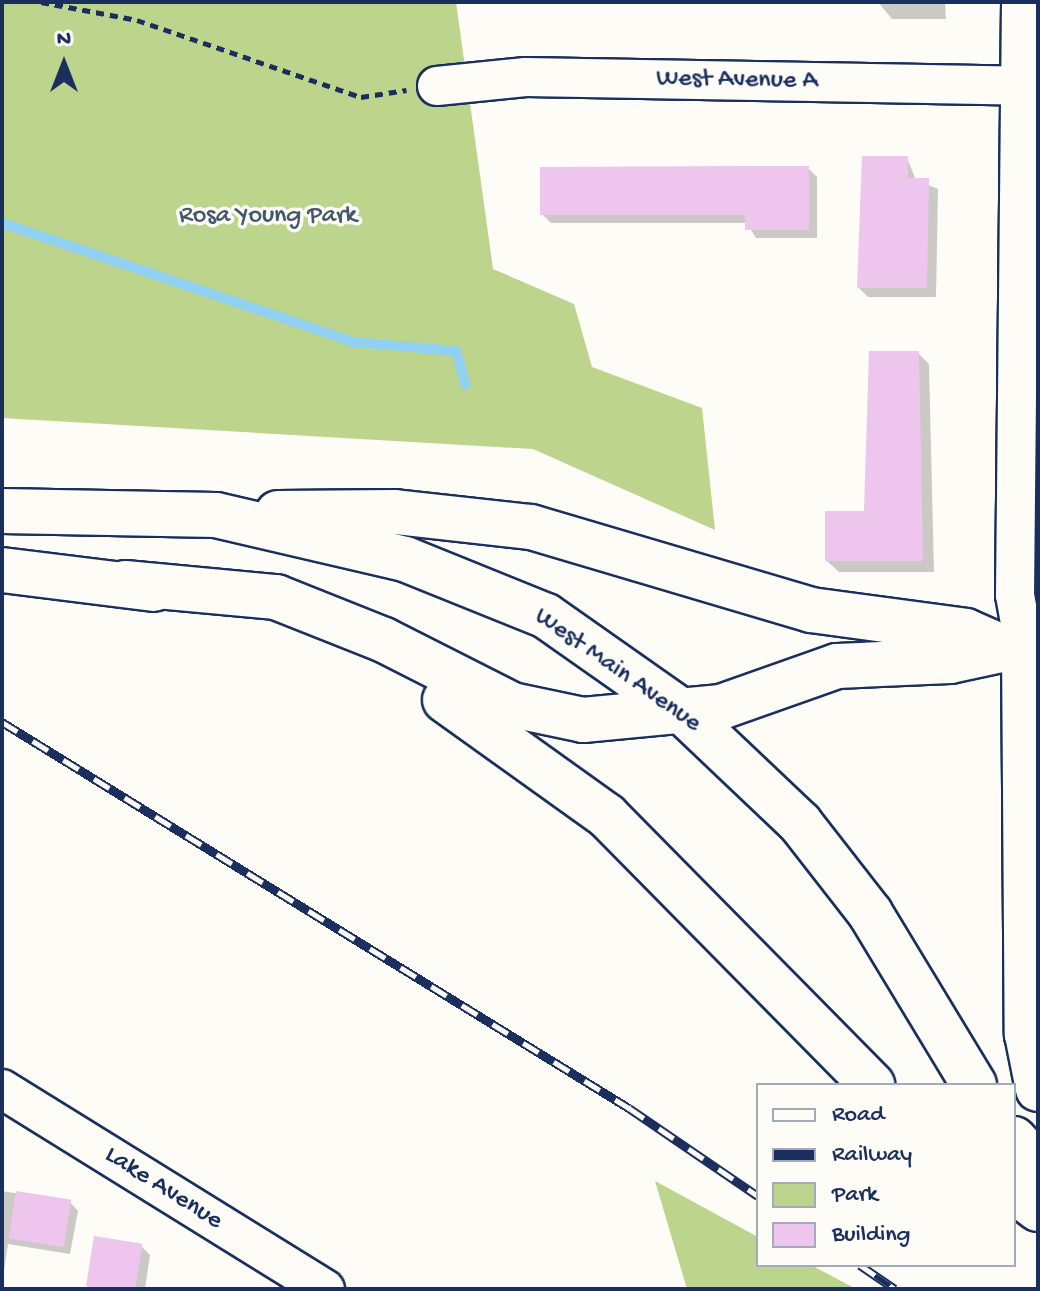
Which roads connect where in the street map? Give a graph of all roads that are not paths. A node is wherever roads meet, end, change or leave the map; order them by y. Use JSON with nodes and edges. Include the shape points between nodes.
{"nodes":[{"id":1,"x":1021,"y":2,"type":"edge"},
{"id":2,"x":437,"y":86,"type":"road end"},
{"id":3,"x":1030,"y":86,"type":"edge"},
{"id":4,"x":2,"y":511,"type":"edge"},
{"id":5,"x":216,"y":515,"type":"junction"},
{"id":6,"x":2,"y":570,"type":"edge"},
{"id":7,"x":125,"y":583,"type":"junction"},
{"id":8,"x":1011,"y":645,"type":"junction"},
{"id":9,"x":684,"y":713,"type":"junction"},
{"id":10,"x":870,"y":1083,"type":"edge"},
{"id":11,"x":973,"y":1083,"type":"edge"},
{"id":12,"x":2,"y":1089,"type":"edge"},
{"id":13,"x":1038,"y":1089,"type":"edge"},
{"id":14,"x":1016,"y":1141,"type":"edge"},
{"id":15,"x":1038,"y":1165,"type":"edge"},
{"id":16,"x":1016,"y":1192,"type":"edge"},
{"id":17,"x":1038,"y":1209,"type":"edge"},
{"id":18,"x":325,"y":1289,"type":"edge"}],
"edges":[{"from":1,"to":3,"type":"street"},
{"from":2,"to":3,"type":"street","name":"West Avenue A","via":[[526,77]]},
{"from":3,"to":8,"type":"street"},
{"from":4,"to":5,"type":"main road","name":"West Main Avenue"},
{"from":5,"to":8,"type":"main road","via":[[395,512],[498,521],[811,610],[966,631]]},
{"from":5,"to":9,"type":"main road","name":"West Main Avenue","via":[[405,559],[477,584],[546,616]]},
{"from":6,"to":7,"type":"main road"},
{"from":7,"to":9,"type":"main road","via":[[276,597],[532,711],[610,721]]},
{"from":7,"to":10,"type":"main road","via":[[320,639],[503,737],[618,826]]},
{"from":8,"to":9,"type":"main road","via":[[950,661],[837,666]]},
{"from":8,"to":13,"type":"main road","via":[[1027,1034]]},
{"from":9,"to":11,"type":"main road","name":"West Main Avenue","via":[[778,799],[839,871]]},
{"from":12,"to":18,"type":"street","name":"Lake Avenue"},
{"from":14,"to":15,"type":"main road"},
{"from":16,"to":17,"type":"main road"}]}
